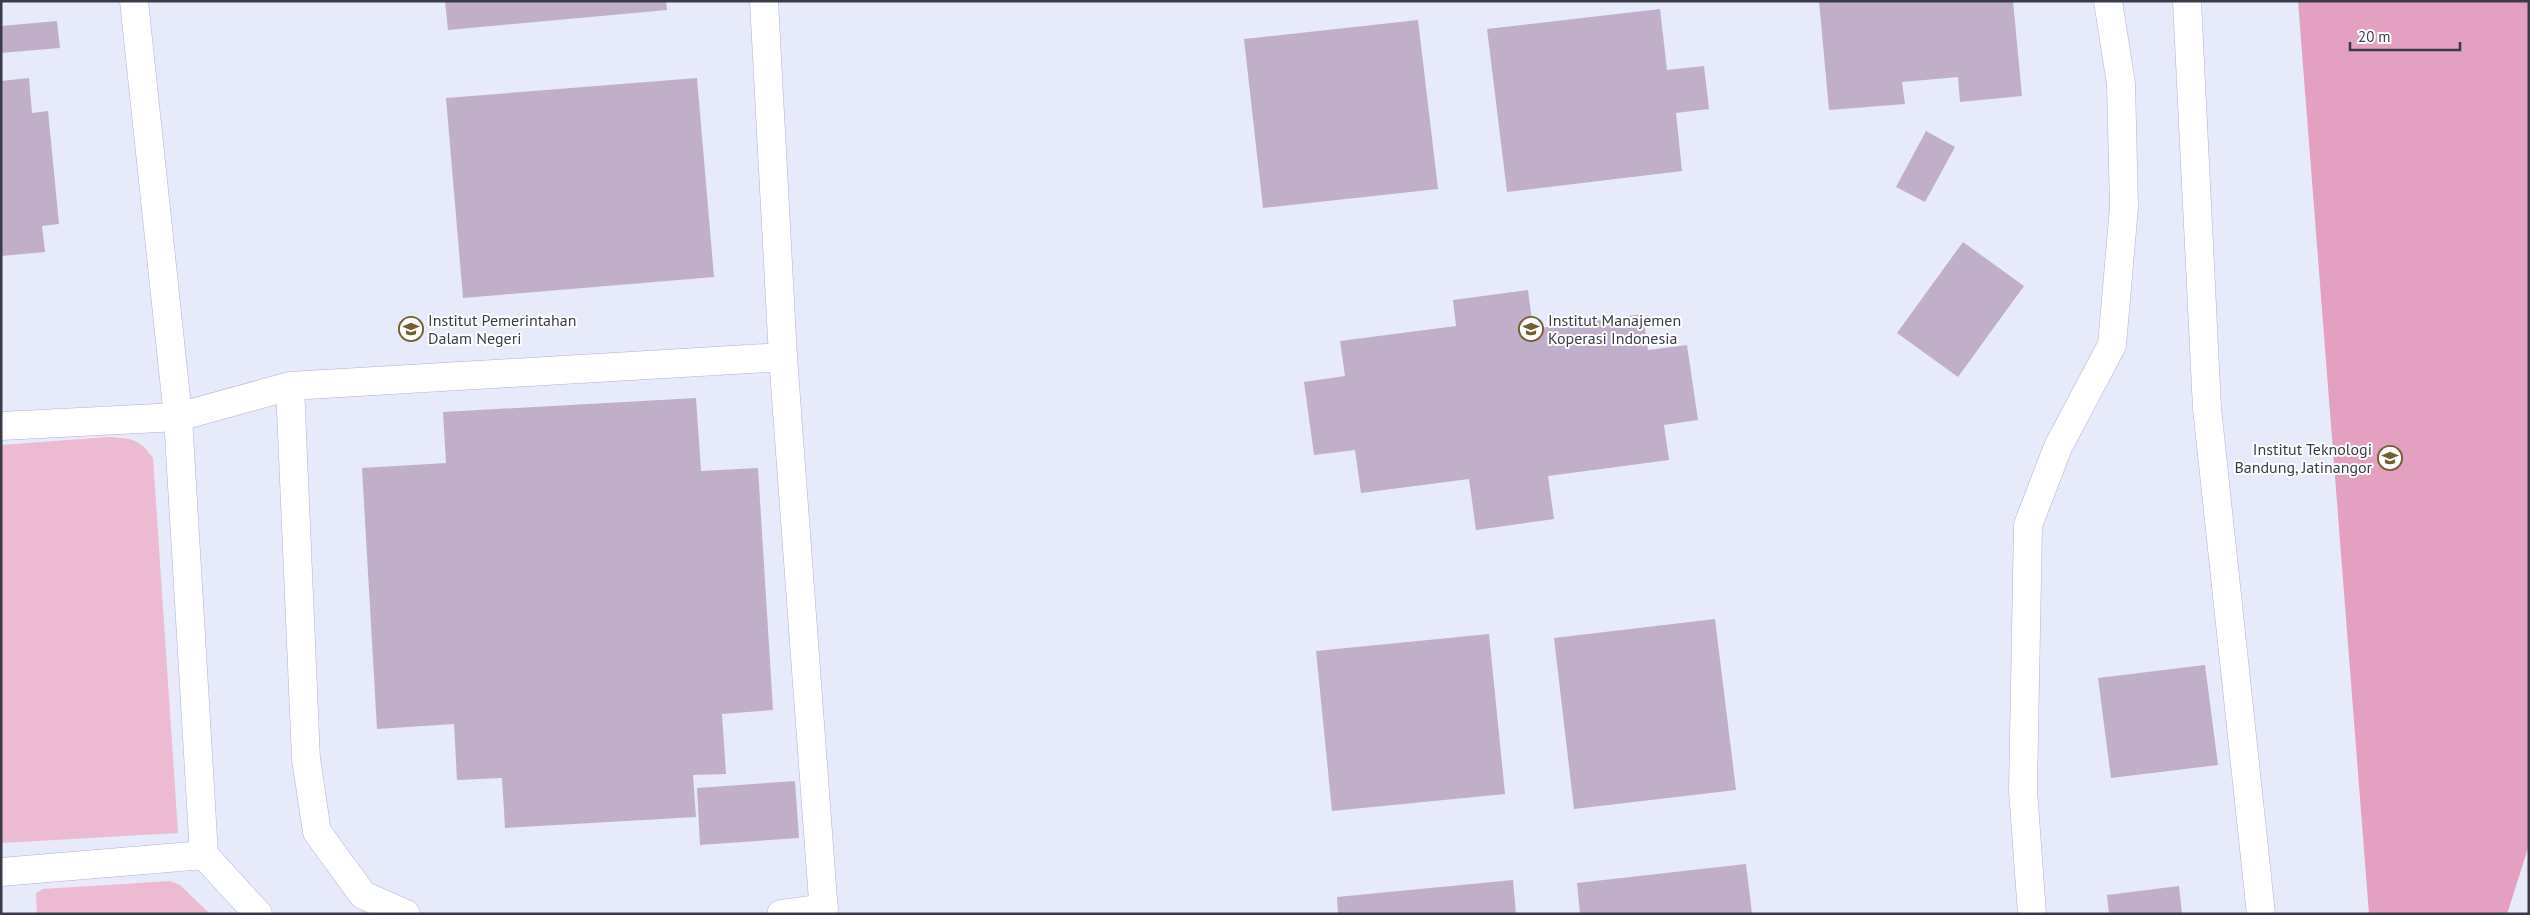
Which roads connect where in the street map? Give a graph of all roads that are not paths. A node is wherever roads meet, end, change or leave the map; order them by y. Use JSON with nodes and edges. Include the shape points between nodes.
{"nodes":[{"id":1,"x":134,"y":1,"type":"edge"},
{"id":2,"x":764,"y":1,"type":"edge"},
{"id":3,"x":2108,"y":1,"type":"edge"},
{"id":4,"x":2187,"y":1,"type":"edge"},
{"id":5,"x":783,"y":357,"type":"junction"},
{"id":6,"x":290,"y":386,"type":"junction"},
{"id":7,"x":178,"y":417,"type":"junction"},
{"id":8,"x":1,"y":426,"type":"edge"},
{"id":9,"x":204,"y":855,"type":"junction"},
{"id":10,"x":1,"y":872,"type":"edge"},
{"id":11,"x":824,"y":911,"type":"edge"},
{"id":12,"x":258,"y":914,"type":"edge"},
{"id":13,"x":406,"y":914,"type":"edge"},
{"id":14,"x":781,"y":914,"type":"edge"},
{"id":15,"x":2032,"y":914,"type":"edge"},
{"id":16,"x":2261,"y":914,"type":"edge"}],
"edges":[{"from":1,"to":7,"type":"street"},
{"from":2,"to":5,"type":"street"},
{"from":3,"to":15,"type":"street","via":[[2121,84],[2124,207],[2112,345],[2058,447],[2028,525],[2023,790]]},
{"from":4,"to":16,"type":"street","via":[[2208,408]]},
{"from":5,"to":6,"type":"street"},
{"from":5,"to":11,"type":"street"},
{"from":6,"to":7,"type":"street"},
{"from":6,"to":13,"type":"street","via":[[306,759],[317,832],[364,895]]},
{"from":7,"to":8,"type":"street"},
{"from":7,"to":9,"type":"street"},
{"from":9,"to":10,"type":"street"},
{"from":9,"to":12,"type":"street"},
{"from":11,"to":14,"type":"street"}]}
